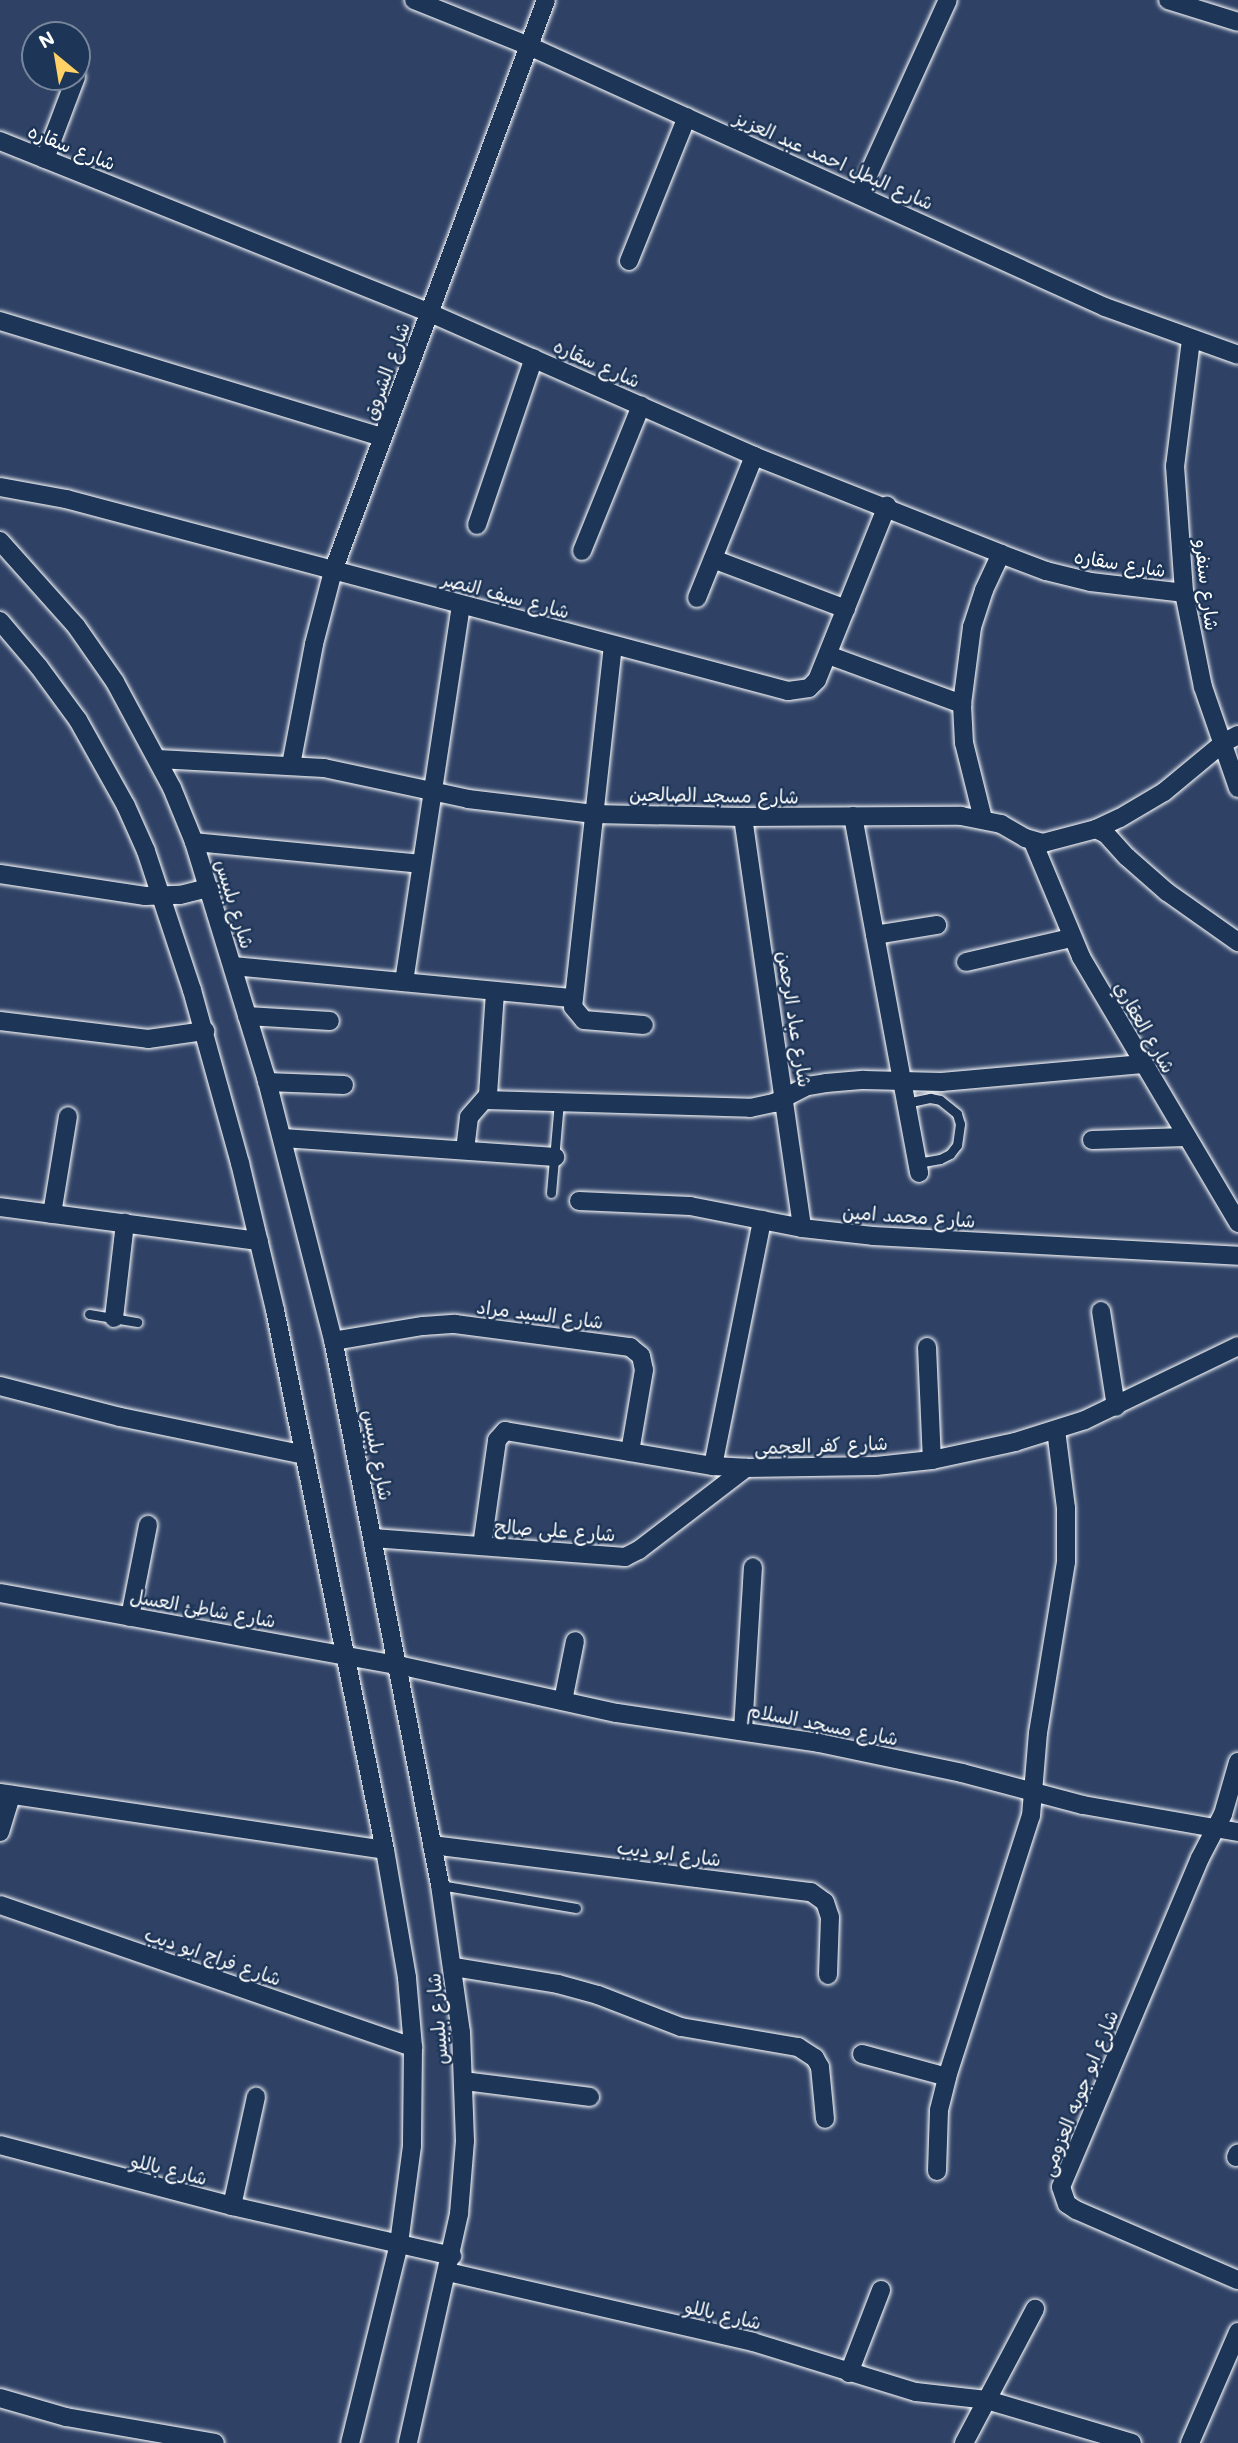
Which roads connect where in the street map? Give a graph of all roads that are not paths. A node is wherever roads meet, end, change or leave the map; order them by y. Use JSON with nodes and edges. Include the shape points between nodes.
{"nodes":[{"id":1,"x":414,"y":0,"type":"edge"},
{"id":2,"x":546,"y":0,"type":"edge"},
{"id":3,"x":948,"y":0,"type":"edge"},
{"id":4,"x":1168,"y":0,"type":"edge"},
{"id":5,"x":1238,"y":22,"type":"edge"},
{"id":6,"x":529,"y":47,"type":"junction"},
{"id":7,"x":71,"y":91,"type":"edge"},
{"id":8,"x":687,"y":117,"type":"junction"},
{"id":9,"x":0,"y":141,"type":"edge"},
{"id":10,"x":45,"y":159,"type":"junction"},
{"id":11,"x":859,"y":195,"type":"junction"},
{"id":12,"x":629,"y":261,"type":"dead end"},
{"id":13,"x":430,"y":313,"type":"junction"},
{"id":14,"x":0,"y":321,"type":"edge"},
{"id":15,"x":1191,"y":340,"type":"junction"},
{"id":16,"x":1238,"y":355,"type":"edge"},
{"id":17,"x":534,"y":358,"type":"junction"},
{"id":18,"x":641,"y":406,"type":"junction"},
{"id":19,"x":383,"y":437,"type":"junction"},
{"id":20,"x":754,"y":456,"type":"junction"},
{"id":21,"x":0,"y":487,"type":"edge"},
{"id":22,"x":887,"y":506,"type":"junction"},
{"id":23,"x":477,"y":525,"type":"dead end"},
{"id":24,"x":0,"y":541,"type":"edge"},
{"id":25,"x":582,"y":551,"type":"dead end"},
{"id":26,"x":1001,"y":554,"type":"junction"},
{"id":27,"x":713,"y":559,"type":"junction"},
{"id":28,"x":333,"y":570,"type":"junction"},
{"id":29,"x":1184,"y":593,"type":"junction"},
{"id":30,"x":697,"y":598,"type":"dead end"},
{"id":31,"x":461,"y":605,"type":"junction"},
{"id":32,"x":846,"y":609,"type":"junction"},
{"id":33,"x":0,"y":621,"type":"edge"},
{"id":34,"x":613,"y":645,"type":"junction"},
{"id":35,"x":828,"y":655,"type":"junction"},
{"id":36,"x":962,"y":704,"type":"junction"},
{"id":37,"x":1230,"y":739,"type":"edge"},
{"id":38,"x":158,"y":759,"type":"junction"},
{"id":39,"x":291,"y":765,"type":"junction"},
{"id":40,"x":1238,"y":788,"type":"edge"},
{"id":41,"x":432,"y":792,"type":"junction"},
{"id":42,"x":594,"y":814,"type":"junction"},
{"id":43,"x":853,"y":816,"type":"junction"},
{"id":44,"x":743,"y":817,"type":"junction"},
{"id":45,"x":983,"y":819,"type":"junction"},
{"id":46,"x":1096,"y":829,"type":"junction"},
{"id":47,"x":194,"y":842,"type":"junction"},
{"id":48,"x":1034,"y":842,"type":"junction"},
{"id":49,"x":421,"y":864,"type":"junction"},
{"id":50,"x":0,"y":874,"type":"edge"},
{"id":51,"x":209,"y":888,"type":"junction"},
{"id":52,"x":162,"y":897,"type":"junction"},
{"id":53,"x":937,"y":925,"type":"dead end"},
{"id":54,"x":875,"y":935,"type":"junction"},
{"id":55,"x":1071,"y":938,"type":"junction"},
{"id":56,"x":1238,"y":942,"type":"edge"},
{"id":57,"x":966,"y":962,"type":"dead end"},
{"id":58,"x":233,"y":966,"type":"junction"},
{"id":59,"x":404,"y":982,"type":"junction"},
{"id":60,"x":495,"y":991,"type":"junction"},
{"id":61,"x":573,"y":998,"type":"junction"},
{"id":62,"x":247,"y":1016,"type":"junction"},
{"id":63,"x":0,"y":1021,"type":"edge"},
{"id":64,"x":330,"y":1021,"type":"dead end"},
{"id":65,"x":644,"y":1026,"type":"dead end"},
{"id":66,"x":205,"y":1031,"type":"junction"},
{"id":67,"x":1142,"y":1065,"type":"junction"},
{"id":68,"x":267,"y":1082,"type":"junction"},
{"id":69,"x":902,"y":1082,"type":"junction"},
{"id":70,"x":344,"y":1085,"type":"dead end"},
{"id":71,"x":785,"y":1097,"type":"junction"},
{"id":72,"x":485,"y":1100,"type":"junction"},
{"id":73,"x":559,"y":1102,"type":"junction"},
{"id":74,"x":906,"y":1102,"type":"junction"},
{"id":75,"x":68,"y":1116,"type":"dead end"},
{"id":76,"x":1186,"y":1137,"type":"junction"},
{"id":77,"x":283,"y":1138,"type":"junction"},
{"id":78,"x":1092,"y":1140,"type":"dead end"},
{"id":79,"x":465,"y":1150,"type":"junction"},
{"id":80,"x":555,"y":1157,"type":"junction"},
{"id":81,"x":918,"y":1168,"type":"joint"},
{"id":82,"x":551,"y":1193,"type":"dead end"},
{"id":83,"x":579,"y":1201,"type":"dead end"},
{"id":84,"x":1231,"y":1204,"type":"edge"},
{"id":85,"x":0,"y":1207,"type":"edge"},
{"id":86,"x":52,"y":1214,"type":"junction"},
{"id":87,"x":762,"y":1220,"type":"junction"},
{"id":88,"x":125,"y":1223,"type":"junction"},
{"id":89,"x":1238,"y":1223,"type":"edge"},
{"id":90,"x":802,"y":1228,"type":"junction"},
{"id":91,"x":259,"y":1241,"type":"junction"},
{"id":92,"x":1238,"y":1256,"type":"edge"},
{"id":93,"x":1101,"y":1311,"type":"dead end"},
{"id":94,"x":89,"y":1314,"type":"dead end"},
{"id":95,"x":114,"y":1318,"type":"junction"},
{"id":96,"x":137,"y":1322,"type":"dead end"},
{"id":97,"x":333,"y":1341,"type":"junction"},
{"id":98,"x":1238,"y":1346,"type":"edge"},
{"id":99,"x":927,"y":1347,"type":"dead end"},
{"id":100,"x":0,"y":1386,"type":"edge"},
{"id":101,"x":1116,"y":1407,"type":"junction"},
{"id":102,"x":1056,"y":1430,"type":"junction"},
{"id":103,"x":630,"y":1452,"type":"junction"},
{"id":104,"x":305,"y":1455,"type":"junction"},
{"id":105,"x":932,"y":1460,"type":"junction"},
{"id":106,"x":712,"y":1466,"type":"junction"},
{"id":107,"x":746,"y":1468,"type":"junction"},
{"id":108,"x":148,"y":1525,"type":"dead end"},
{"id":109,"x":373,"y":1538,"type":"junction"},
{"id":110,"x":482,"y":1546,"type":"junction"},
{"id":111,"x":753,"y":1567,"type":"dead end"},
{"id":112,"x":0,"y":1593,"type":"edge"},
{"id":113,"x":130,"y":1616,"type":"junction"},
{"id":114,"x":575,"y":1641,"type":"dead end"},
{"id":115,"x":345,"y":1656,"type":"junction"},
{"id":116,"x":398,"y":1665,"type":"junction"},
{"id":117,"x":563,"y":1701,"type":"junction"},
{"id":118,"x":743,"y":1730,"type":"junction"},
{"id":119,"x":1238,"y":1762,"type":"edge"},
{"id":120,"x":1034,"y":1793,"type":"junction"},
{"id":121,"x":6,"y":1794,"type":"edge"},
{"id":122,"x":1216,"y":1827,"type":"junction"},
{"id":123,"x":0,"y":1832,"type":"edge"},
{"id":124,"x":1238,"y":1832,"type":"edge"},
{"id":125,"x":432,"y":1845,"type":"junction"},
{"id":126,"x":385,"y":1850,"type":"junction"},
{"id":127,"x":440,"y":1885,"type":"junction"},
{"id":128,"x":0,"y":1905,"type":"edge"},
{"id":129,"x":576,"y":1908,"type":"dead end"},
{"id":130,"x":454,"y":1967,"type":"junction"},
{"id":131,"x":828,"y":1975,"type":"dead end"},
{"id":132,"x":413,"y":2047,"type":"junction"},
{"id":133,"x":862,"y":2054,"type":"dead end"},
{"id":134,"x":947,"y":2077,"type":"junction"},
{"id":135,"x":464,"y":2081,"type":"junction"},
{"id":136,"x":590,"y":2097,"type":"dead end"},
{"id":137,"x":256,"y":2098,"type":"dead end"},
{"id":138,"x":825,"y":2119,"type":"dead end"},
{"id":139,"x":0,"y":2145,"type":"edge"},
{"id":140,"x":937,"y":2171,"type":"dead end"},
{"id":141,"x":232,"y":2206,"type":"junction"},
{"id":142,"x":399,"y":2244,"type":"junction"},
{"id":143,"x":450,"y":2264,"type":"junction"},
{"id":144,"x":1238,"y":2280,"type":"edge"},
{"id":145,"x":881,"y":2290,"type":"dead end"},
{"id":146,"x":1035,"y":2309,"type":"dead end"},
{"id":147,"x":1238,"y":2333,"type":"edge"},
{"id":148,"x":849,"y":2373,"type":"junction"},
{"id":149,"x":0,"y":2398,"type":"edge"},
{"id":150,"x":987,"y":2400,"type":"junction"},
{"id":151,"x":215,"y":2443,"type":"edge"},
{"id":152,"x":350,"y":2443,"type":"edge"},
{"id":153,"x":408,"y":2443,"type":"edge"},
{"id":154,"x":964,"y":2443,"type":"edge"},
{"id":155,"x":1132,"y":2443,"type":"edge"},
{"id":156,"x":1190,"y":2443,"type":"edge"}],
"edges":[{"from":1,"to":6,"type":"street","name":"شارع البطل احمد عبد العزيز"},
{"from":2,"to":6,"type":"street","name":"شارع الشروق"},
{"from":3,"to":11,"type":"street"},
{"from":4,"to":5,"type":"street"},
{"from":6,"to":8,"type":"street","name":"شارع البطل احمد عبد العزيز"},
{"from":6,"to":13,"type":"street","name":"شارع الشروق"},
{"from":7,"to":10,"type":"street"},
{"from":8,"to":11,"type":"street","name":"شارع البطل احمد عبد العزيز"},
{"from":8,"to":12,"type":"street"},
{"from":9,"to":10,"type":"street","name":"شارع سقاره"},
{"from":10,"to":13,"type":"street","name":"شارع سقاره"},
{"from":11,"to":15,"type":"street","name":"شارع البطل احمد عبد العزيز","via":[[1105,307]]},
{"from":13,"to":17,"type":"street","name":"شارع سقاره"},
{"from":13,"to":19,"type":"street","name":"شارع الشروق"},
{"from":14,"to":19,"type":"street"},
{"from":15,"to":16,"type":"street","name":"شارع البطل احمد عبد العزيز"},
{"from":15,"to":29,"type":"street","name":"شارع سنفرو","via":[[1175,466]]},
{"from":17,"to":18,"type":"street","name":"شارع سقاره"},
{"from":17,"to":23,"type":"street"},
{"from":18,"to":20,"type":"street","name":"شارع سقاره"},
{"from":18,"to":25,"type":"street"},
{"from":19,"to":28,"type":"street","name":"شارع الشروق"},
{"from":20,"to":22,"type":"street","name":"شارع سقاره"},
{"from":20,"to":27,"type":"street"},
{"from":21,"to":28,"type":"street","name":"شارع سيف النصر","via":[[66,499]]},
{"from":22,"to":26,"type":"street","name":"شارع سقاره"},
{"from":22,"to":32,"type":"street","name":"شارع سيف النصر"},
{"from":24,"to":38,"type":"street","name":"شارع بلبيس","via":[[76,626],[115,682]]},
{"from":26,"to":29,"type":"street","name":"شارع سقاره","via":[[1091,582]]},
{"from":26,"to":36,"type":"street","via":[[972,627]]},
{"from":27,"to":30,"type":"street"},
{"from":27,"to":32,"type":"street"},
{"from":28,"to":31,"type":"street","name":"شارع سيف النصر"},
{"from":28,"to":39,"type":"street","name":"شارع الشروق"},
{"from":29,"to":37,"type":"street","name":"شارع سنفرو","via":[[1196,659]]},
{"from":31,"to":34,"type":"street","name":"شارع سيف النصر"},
{"from":31,"to":41,"type":"street"},
{"from":32,"to":35,"type":"street","name":"شارع سيف النصر"},
{"from":33,"to":52,"type":"street","name":"شارع بلبيس","via":[[39,667],[103,762],[146,851]]},
{"from":34,"to":35,"type":"street","name":"شارع سيف النصر","via":[[788,691],[799,691],[817,680]]},
{"from":34,"to":42,"type":"street"},
{"from":35,"to":36,"type":"street"},
{"from":36,"to":45,"type":"street","via":[[967,756]]},
{"from":37,"to":40,"type":"street","name":"شارع سنفرو"},
{"from":37,"to":46,"type":"street","via":[[1164,792]]},
{"from":38,"to":39,"type":"street","name":"شارع مسجد الصالحين"},
{"from":38,"to":47,"type":"street","name":"شارع بلبيس"},
{"from":39,"to":41,"type":"street","name":"شارع مسجد الصالحين","via":[[356,773]]},
{"from":41,"to":42,"type":"street","name":"شارع مسجد الصالحين"},
{"from":41,"to":49,"type":"street"},
{"from":42,"to":44,"type":"street","name":"شارع مسجد الصالحين"},
{"from":42,"to":61,"type":"street"},
{"from":43,"to":44,"type":"street","name":"شارع مسجد الصالحين"},
{"from":43,"to":45,"type":"street","name":"شارع مسجد الصالحين"},
{"from":43,"to":54,"type":"street"},
{"from":44,"to":71,"type":"street","name":"شارع عباد الرحمن"},
{"from":45,"to":48,"type":"street","name":"شارع مسجد الصالحين"},
{"from":46,"to":48,"type":"street"},
{"from":46,"to":56,"type":"street","via":[[1107,834],[1167,892]]},
{"from":47,"to":49,"type":"street"},
{"from":47,"to":51,"type":"street","name":"شارع بلبيس"},
{"from":48,"to":55,"type":"street","name":"شارع العقاري"},
{"from":49,"to":59,"type":"street"},
{"from":50,"to":52,"type":"street"},
{"from":51,"to":52,"type":"street"},
{"from":51,"to":58,"type":"street","name":"شارع بلبيس"},
{"from":52,"to":66,"type":"street","name":"شارع بلبيس"},
{"from":53,"to":54,"type":"street"},
{"from":54,"to":69,"type":"street"},
{"from":55,"to":57,"type":"street"},
{"from":55,"to":67,"type":"street","name":"شارع العقاري"},
{"from":58,"to":59,"type":"street"},
{"from":58,"to":62,"type":"street","name":"شارع بلبيس"},
{"from":59,"to":60,"type":"street"},
{"from":60,"to":61,"type":"street"},
{"from":60,"to":72,"type":"street"},
{"from":61,"to":65,"type":"street","via":[[573,1007],[584,1020]]},
{"from":62,"to":64,"type":"street"},
{"from":62,"to":68,"type":"street","name":"شارع بلبيس"},
{"from":63,"to":66,"type":"street","via":[[148,1039]]},
{"from":66,"to":91,"type":"street","name":"شارع بلبيس"},
{"from":67,"to":69,"type":"street"},
{"from":67,"to":76,"type":"street","name":"شارع العقاري"},
{"from":68,"to":70,"type":"street"},
{"from":68,"to":77,"type":"street","name":"شارع بلبيس"},
{"from":69,"to":71,"type":"street","via":[[817,1084]]},
{"from":69,"to":74,"type":"street"},
{"from":71,"to":73,"type":"street","via":[[750,1108]]},
{"from":71,"to":90,"type":"street","name":"شارع عباد الرحمن"},
{"from":72,"to":73,"type":"street"},
{"from":72,"to":79,"type":"street","via":[[469,1116]]},
{"from":73,"to":80,"type":"lane"},
{"from":74,"to":81,"type":"street"},
{"from":74,"to":81,"type":"lane","via":[[940,1100],[957,1114],[960,1124],[957,1145],[950,1154]]},
{"from":75,"to":86,"type":"street"},
{"from":76,"to":78,"type":"street"},
{"from":76,"to":84,"type":"street","name":"شارع العقاري"},
{"from":77,"to":79,"type":"street"},
{"from":77,"to":97,"type":"street","name":"شارع بلبيس"},
{"from":79,"to":80,"type":"street"},
{"from":80,"to":82,"type":"lane"},
{"from":83,"to":87,"type":"street","name":"شارع محمد امين","via":[[666,1204]]},
{"from":84,"to":89,"type":"street","name":"شارع العقاري"},
{"from":85,"to":86,"type":"street"},
{"from":86,"to":88,"type":"street"},
{"from":87,"to":90,"type":"street","name":"شارع محمد امين"},
{"from":87,"to":106,"type":"street"},
{"from":88,"to":91,"type":"street"},
{"from":88,"to":95,"type":"street"},
{"from":90,"to":92,"type":"street","name":"شارع محمد امين"},
{"from":91,"to":104,"type":"street","name":"شارع بلبيس"},
{"from":93,"to":101,"type":"street"},
{"from":94,"to":95,"type":"lane"},
{"from":95,"to":96,"type":"lane"},
{"from":97,"to":103,"type":"street","name":"شارع السيد مراد","via":[[455,1324],[630,1347],[641,1356],[644,1370]]},
{"from":97,"to":109,"type":"street","name":"شارع بلبيس"},
{"from":98,"to":101,"type":"street","name":"شارع كفر العجمى"},
{"from":99,"to":105,"type":"street"},
{"from":100,"to":104,"type":"street","via":[[120,1417]]},
{"from":101,"to":102,"type":"street","name":"شارع كفر العجمى"},
{"from":102,"to":105,"type":"street","name":"شارع كفر العجمى"},
{"from":102,"to":120,"type":"street","via":[[1066,1508],[1066,1562],[1038,1733]]},
{"from":103,"to":106,"type":"street","name":"شارع كفر العجمى"},
{"from":103,"to":110,"type":"street","name":"شارع كفر العجمى","via":[[509,1430],[501,1433],[496,1440]]},
{"from":104,"to":115,"type":"street","name":"شارع بلبيس"},
{"from":105,"to":107,"type":"street","name":"شارع كفر العجمى","via":[[876,1466]]},
{"from":106,"to":107,"type":"street","name":"شارع كفر العجمى"},
{"from":107,"to":110,"type":"street","name":"شارع على صالح","via":[[632,1555]]},
{"from":108,"to":113,"type":"street"},
{"from":109,"to":110,"type":"street","name":"شارع على صالح"},
{"from":109,"to":116,"type":"street","name":"شارع بلبيس"},
{"from":111,"to":118,"type":"street"},
{"from":112,"to":113,"type":"street","name":"شارع شاطئ العسل"},
{"from":113,"to":115,"type":"street","name":"شارع شاطئ العسل"},
{"from":114,"to":117,"type":"street"},
{"from":115,"to":116,"type":"street","name":"شارع شاطئ العسل"},
{"from":115,"to":126,"type":"street","name":"شارع بلبيس"},
{"from":116,"to":117,"type":"street","name":"شارع مسجد السلام"},
{"from":116,"to":125,"type":"street","name":"شارع بلبيس"},
{"from":117,"to":118,"type":"street","name":"شارع مسجد السلام","via":[[639,1717]]},
{"from":118,"to":120,"type":"street","name":"شارع مسجد السلام","via":[[962,1773]]},
{"from":119,"to":122,"type":"street"},
{"from":120,"to":122,"type":"street","name":"شارع مسجد السلام"},
{"from":120,"to":134,"type":"street","via":[[1025,1838]]},
{"from":121,"to":123,"type":"street"},
{"from":121,"to":126,"type":"street"},
{"from":122,"to":124,"type":"street","name":"شارع مسجد السلام"},
{"from":122,"to":144,"type":"street","name":"شارع ابو جوبه العزومى","via":[[1061,2187],[1067,2204],[1076,2210]]},
{"from":125,"to":127,"type":"street","name":"شارع بلبيس"},
{"from":125,"to":131,"type":"street","name":"شارع ابو ديب","via":[[811,1892],[829,1909]]},
{"from":126,"to":132,"type":"street","name":"شارع بلبيس","via":[[407,1978]]},
{"from":127,"to":129,"type":"lane"},
{"from":127,"to":130,"type":"street","name":"شارع بلبيس"},
{"from":128,"to":132,"type":"street","name":"شارع فراج ابو ديب"},
{"from":130,"to":135,"type":"street","name":"شارع بلبيس"},
{"from":130,"to":138,"type":"street","via":[[568,1986],[681,2026],[798,2048],[815,2058],[820,2067]]},
{"from":132,"to":142,"type":"street","name":"شارع بلبيس","via":[[412,2146]]},
{"from":133,"to":134,"type":"street"},
{"from":134,"to":140,"type":"street","via":[[939,2110]]},
{"from":135,"to":136,"type":"street"},
{"from":135,"to":143,"type":"street","name":"شارع بلبيس","via":[[464,2172]]},
{"from":137,"to":141,"type":"street"},
{"from":139,"to":141,"type":"street","name":"شارع باللو"},
{"from":141,"to":142,"type":"street","name":"شارع باللو"},
{"from":142,"to":143,"type":"street","name":"شارع باللو"},
{"from":142,"to":152,"type":"street","name":"شارع بلبيس"},
{"from":143,"to":148,"type":"street","name":"شارع باللو","via":[[752,2342]]},
{"from":143,"to":153,"type":"street","name":"شارع بلبيس"},
{"from":145,"to":148,"type":"street"},
{"from":146,"to":150,"type":"street"},
{"from":147,"to":156,"type":"street"},
{"from":148,"to":150,"type":"street","name":"شارع باللو","via":[[916,2392]]},
{"from":149,"to":151,"type":"street","via":[[66,2417]]},
{"from":150,"to":154,"type":"street"},
{"from":150,"to":155,"type":"street","name":"شارع باللو"}]}
